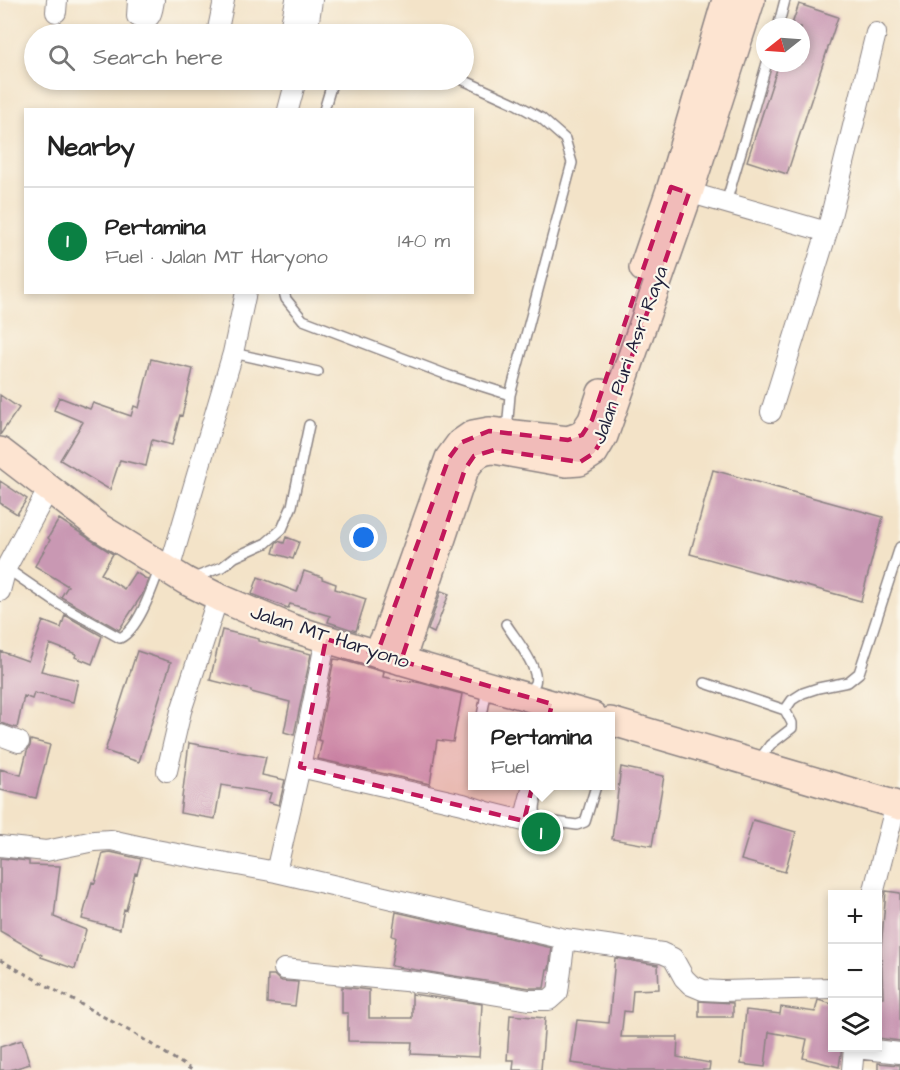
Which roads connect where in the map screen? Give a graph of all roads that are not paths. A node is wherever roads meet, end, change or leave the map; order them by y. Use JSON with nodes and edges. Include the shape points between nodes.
{"nodes":[{"id":1,"x":138,"y":0,"type":"edge"},
{"id":2,"x":154,"y":0,"type":"edge"},
{"id":3,"x":224,"y":0,"type":"edge"},
{"id":4,"x":296,"y":0,"type":"edge"},
{"id":5,"x":312,"y":0,"type":"edge"},
{"id":6,"x":726,"y":0,"type":"edge"},
{"id":7,"x":751,"y":0,"type":"edge"},
{"id":8,"x":785,"y":0,"type":"edge"},
{"id":9,"x":780,"y":18,"type":"edge"},
{"id":10,"x":220,"y":24,"type":"edge"},
{"id":11,"x":290,"y":24,"type":"edge"},
{"id":12,"x":309,"y":24,"type":"edge"},
{"id":13,"x":876,"y":33,"type":"dead end"},
{"id":14,"x":764,"y":72,"type":"edge"},
{"id":15,"x":474,"y":85,"type":"edge"},
{"id":16,"x":293,"y":90,"type":"edge"},
{"id":17,"x":330,"y":90,"type":"edge"},
{"id":18,"x":289,"y":108,"type":"edge"},
{"id":19,"x":325,"y":108,"type":"edge"},
{"id":20,"x":680,"y":190,"type":"junction"},
{"id":21,"x":726,"y":203,"type":"junction"},
{"id":22,"x":827,"y":232,"type":"junction"},
{"id":23,"x":246,"y":294,"type":"edge"},
{"id":24,"x":285,"y":294,"type":"edge"},
{"id":25,"x":232,"y":353,"type":"junction"},
{"id":26,"x":318,"y":372,"type":"dead end"},
{"id":27,"x":616,"y":373,"type":"junction"},
{"id":28,"x":510,"y":395,"type":"junction"},
{"id":29,"x":771,"y":412,"type":"dead end"},
{"id":30,"x":309,"y":425,"type":"dead end"},
{"id":31,"x":507,"y":433,"type":"junction"},
{"id":32,"x":0,"y":451,"type":"edge"},
{"id":33,"x":49,"y":488,"type":"junction"},
{"id":34,"x":900,"y":547,"type":"edge"},
{"id":35,"x":6,"y":568,"type":"junction"},
{"id":36,"x":172,"y":572,"type":"junction"},
{"id":37,"x":0,"y":591,"type":"edge"},
{"id":38,"x":218,"y":597,"type":"junction"},
{"id":39,"x":410,"y":601,"type":"junction"},
{"id":40,"x":506,"y":624,"type":"dead end"},
{"id":41,"x":326,"y":639,"type":"junction"},
{"id":42,"x":389,"y":657,"type":"junction"},
{"id":43,"x":705,"y":683,"type":"dead end"},
{"id":44,"x":487,"y":686,"type":"junction"},
{"id":45,"x":526,"y":697,"type":"junction"},
{"id":46,"x":785,"y":710,"type":"junction"},
{"id":47,"x":554,"y":711,"type":"edge"},
{"id":48,"x":483,"y":712,"type":"edge"},
{"id":49,"x":615,"y":724,"type":"edge"},
{"id":50,"x":0,"y":735,"type":"edge"},
{"id":51,"x":19,"y":742,"type":"dead end"},
{"id":52,"x":756,"y":764,"type":"junction"},
{"id":53,"x":300,"y":767,"type":"junction"},
{"id":54,"x":167,"y":771,"type":"dead end"},
{"id":55,"x":532,"y":790,"type":"edge"},
{"id":56,"x":539,"y":790,"type":"edge"},
{"id":57,"x":595,"y":790,"type":"edge"},
{"id":58,"x":898,"y":805,"type":"edge"},
{"id":59,"x":0,"y":846,"type":"edge"},
{"id":60,"x":276,"y":872,"type":"junction"},
{"id":61,"x":874,"y":890,"type":"edge"},
{"id":62,"x":565,"y":939,"type":"junction"},
{"id":63,"x":284,"y":969,"type":"dead end"},
{"id":64,"x":828,"y":988,"type":"edge"},
{"id":65,"x":882,"y":1051,"type":"edge"},
{"id":66,"x":854,"y":1052,"type":"edge"},
{"id":67,"x":900,"y":1053,"type":"edge"},
{"id":68,"x":852,"y":1070,"type":"edge"}],
"edges":[{"from":1,"to":2,"type":"street","via":[[137,16],[143,19],[150,16]]},
{"from":3,"to":10,"type":"street"},
{"from":4,"to":11,"type":"street"},
{"from":5,"to":12,"type":"street"},
{"from":6,"to":20,"type":"street","name":"Jalan Puri Asri Raya"},
{"from":7,"to":20,"type":"street","name":"Jalan Puri Asri Raya"},
{"from":8,"to":9,"type":"lane"},
{"from":13,"to":22,"type":"street"},
{"from":14,"to":21,"type":"lane"},
{"from":15,"to":28,"type":"lane","via":[[541,118],[566,139],[572,163]]},
{"from":16,"to":18,"type":"street"},
{"from":17,"to":19,"type":"lane"},
{"from":20,"to":21,"type":"street"},
{"from":20,"to":27,"type":"street","name":"Jalan Puri Asri Raya"},
{"from":21,"to":22,"type":"street"},
{"from":22,"to":29,"type":"street"},
{"from":23,"to":25,"type":"street"},
{"from":24,"to":28,"type":"lane","via":[[303,320]]},
{"from":25,"to":26,"type":"lane"},
{"from":25,"to":36,"type":"street"},
{"from":27,"to":31,"type":"street","name":"Jalan Puri Asri Raya","via":[[582,435],[568,440]]},
{"from":27,"to":39,"type":"street","name":"Jalan Puri Asri Raya","via":[[604,436],[594,453],[580,462],[494,450],[474,456]]},
{"from":28,"to":31,"type":"lane"},
{"from":30,"to":36,"type":"lane","via":[[292,506],[282,529],[266,543],[235,556],[222,567]]},
{"from":31,"to":39,"type":"street","name":"Jalan Puri Asri Raya","via":[[473,434],[460,442],[449,458]]},
{"from":32,"to":33,"type":"street","name":"Jalan MT Haryono"},
{"from":33,"to":35,"type":"street"},
{"from":33,"to":36,"type":"street","name":"Jalan MT Haryono","via":[[99,527]]},
{"from":34,"to":46,"type":"lane","via":[[859,673],[848,682],[803,693],[792,699]]},
{"from":35,"to":36,"type":"lane","via":[[57,603],[120,638]]},
{"from":35,"to":37,"type":"street"},
{"from":36,"to":38,"type":"street","name":"Jalan MT Haryono"},
{"from":38,"to":41,"type":"street","name":"Jalan MT Haryono"},
{"from":38,"to":54,"type":"street","via":[[181,711]]},
{"from":39,"to":42,"type":"street","name":"Jalan Puri Asri Raya"},
{"from":40,"to":45,"type":"lane","via":[[534,671],[535,682]]},
{"from":41,"to":42,"type":"street","name":"Jalan MT Haryono"},
{"from":41,"to":53,"type":"street"},
{"from":42,"to":44,"type":"street","name":"Jalan MT Haryono"},
{"from":43,"to":46,"type":"lane"},
{"from":44,"to":45,"type":"street","name":"Jalan MT Haryono"},
{"from":44,"to":48,"type":"lane"},
{"from":45,"to":47,"type":"street","name":"Jalan MT Haryono"},
{"from":46,"to":52,"type":"lane","via":[[792,728]]},
{"from":49,"to":52,"type":"street","name":"Jalan MT Haryono"},
{"from":50,"to":51,"type":"street"},
{"from":52,"to":58,"type":"street","name":"Jalan MT Haryono"},
{"from":53,"to":55,"type":"street","via":[[524,821]]},
{"from":53,"to":60,"type":"street"},
{"from":56,"to":57,"type":"lane","via":[[534,808],[541,820],[577,825],[585,822]]},
{"from":58,"to":61,"type":"street"},
{"from":59,"to":60,"type":"street","via":[[46,851],[111,840]]},
{"from":60,"to":62,"type":"street"},
{"from":62,"to":63,"type":"street","via":[[558,992],[549,1000]]},
{"from":62,"to":64,"type":"street","via":[[662,953],[673,958],[691,985],[704,990]]},
{"from":65,"to":67,"type":"street"},
{"from":66,"to":68,"type":"street"}]}
